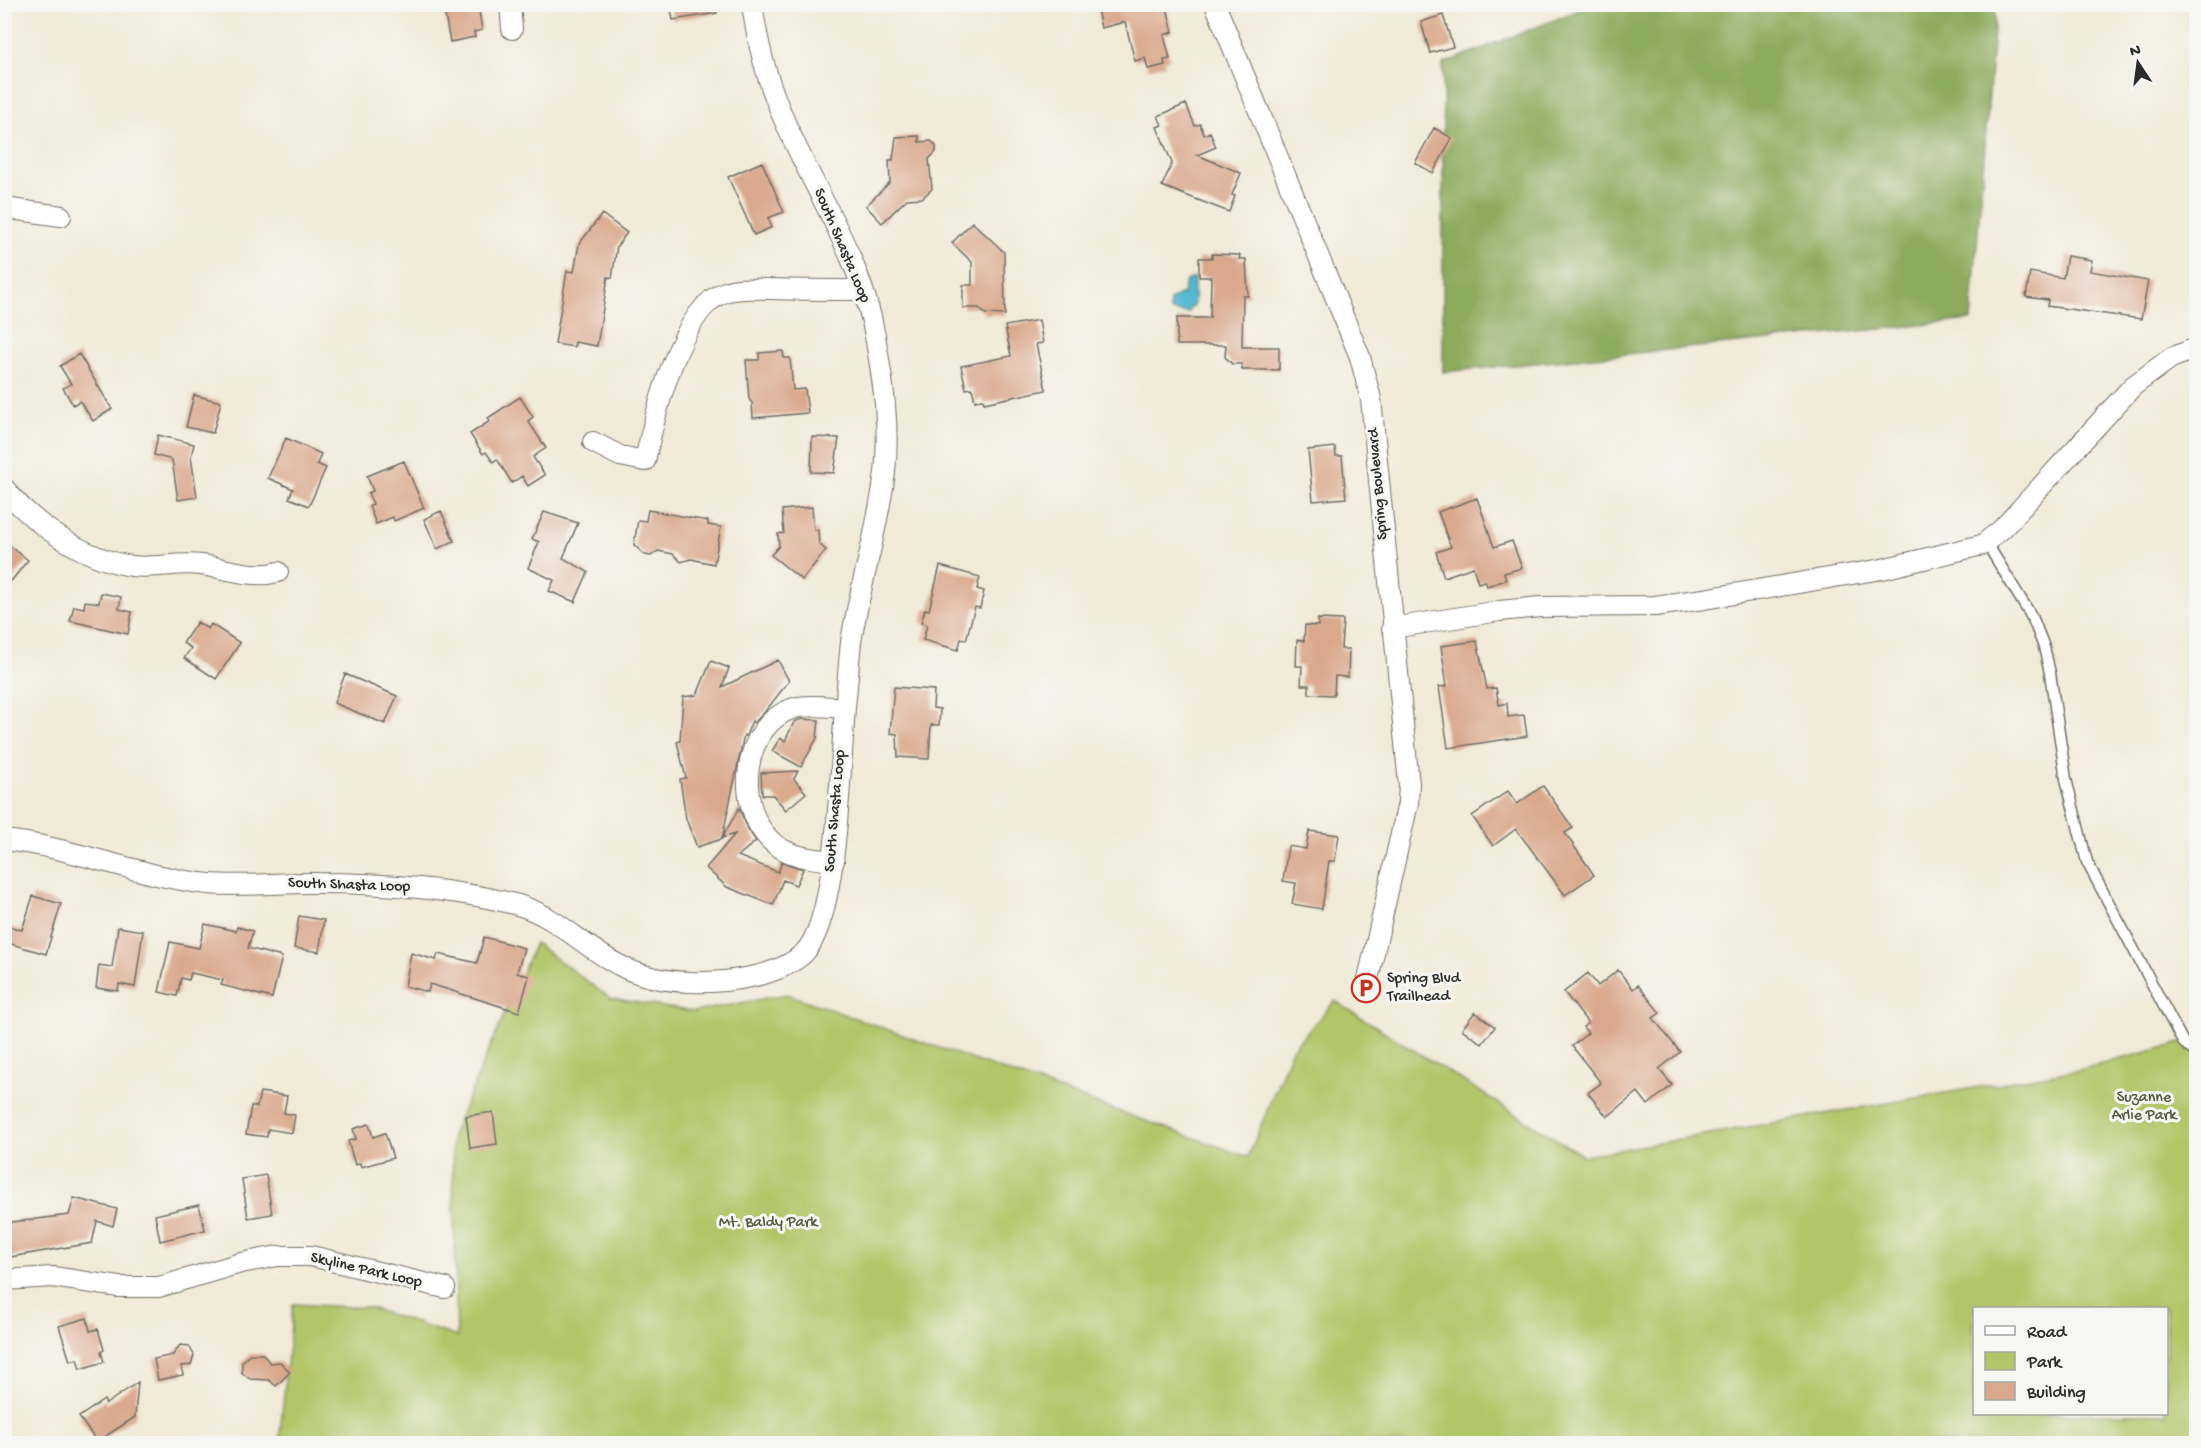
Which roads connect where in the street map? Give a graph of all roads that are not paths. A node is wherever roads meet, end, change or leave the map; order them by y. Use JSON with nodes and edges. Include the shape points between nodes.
{"nodes":[{"id":1,"x":510,"y":4,"type":"edge"},
{"id":2,"x":752,"y":4,"type":"edge"},
{"id":3,"x":1215,"y":4,"type":"edge"},
{"id":4,"x":512,"y":28,"type":"dead end"},
{"id":5,"x":4,"y":208,"type":"edge"},
{"id":6,"x":61,"y":216,"type":"dead end"},
{"id":7,"x":862,"y":290,"type":"junction"},
{"id":8,"x":2196,"y":348,"type":"edge"},
{"id":9,"x":593,"y":442,"type":"dead end"},
{"id":10,"x":4,"y":488,"type":"edge"},
{"id":11,"x":1986,"y":542,"type":"junction"},
{"id":12,"x":278,"y":572,"type":"dead end"},
{"id":13,"x":1392,"y":628,"type":"junction"},
{"id":14,"x":845,"y":708,"type":"junction"},
{"id":15,"x":4,"y":840,"type":"edge"},
{"id":16,"x":834,"y":861,"type":"junction"},
{"id":17,"x":1365,"y":988,"type":"dead end"},
{"id":18,"x":2196,"y":1053,"type":"edge"},
{"id":19,"x":4,"y":1280,"type":"edge"},
{"id":20,"x":445,"y":1288,"type":"dead end"}],
"edges":[{"from":1,"to":4,"type":"street"},
{"from":2,"to":7,"type":"street","name":"South Shasta Loop","via":[[765,68],[780,110]]},
{"from":3,"to":13,"type":"street","name":"Spring Boulevard","via":[[1367,379]]},
{"from":5,"to":6,"type":"street"},
{"from":7,"to":9,"type":"street","via":[[734,290],[713,298],[693,322],[667,377],[656,407],[645,461],[620,456]]},
{"from":7,"to":14,"type":"street","name":"South Shasta Loop","via":[[881,368],[886,448],[875,529],[851,642]]},
{"from":8,"to":11,"type":"street","via":[[2171,358],[2133,386],[2002,530]]},
{"from":10,"to":12,"type":"street","via":[[47,528],[76,547],[122,564],[176,563],[259,575]]},
{"from":11,"to":13,"type":"street","via":[[1882,569],[1655,606],[1540,607]]},
{"from":11,"to":18,"type":"lane","via":[[2033,619],[2044,647],[2066,779],[2088,862],[2183,1042]]},
{"from":13,"to":17,"type":"street","name":"Spring Boulevard","via":[[1408,803]]},
{"from":14,"to":16,"type":"street","name":"South Shasta Loop"},
{"from":14,"to":16,"type":"street","via":[[794,708],[771,721],[757,740],[748,765],[749,795],[757,821],[770,841],[790,854]]},
{"from":15,"to":16,"type":"street","name":"South Shasta Loop","via":[[214,884],[368,884],[516,905],[557,922],[621,967],[650,977],[689,982],[762,973],[802,954],[817,932]]},
{"from":19,"to":20,"type":"street","name":"Skyline Park Loop","via":[[53,1278],[119,1287],[159,1287],[241,1263],[311,1256]]}]}
